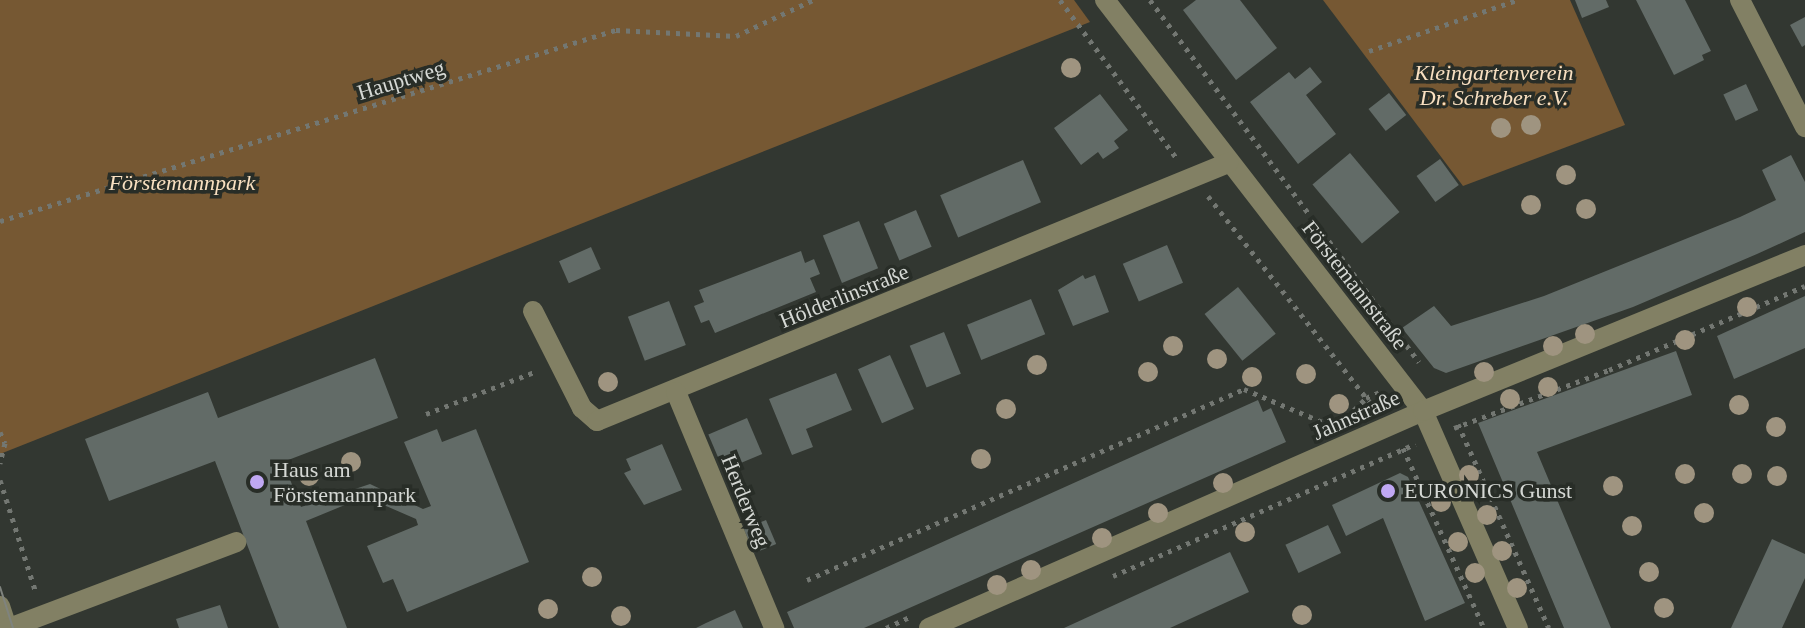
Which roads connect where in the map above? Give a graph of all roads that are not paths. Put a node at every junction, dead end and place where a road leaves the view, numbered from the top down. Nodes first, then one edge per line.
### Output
1 (1105, 0) edge
2 (1740, 0) edge
3 (1805, 127) edge
4 (1228, 163) junction
5 (1805, 255) edge
6 (533, 311) dead end
7 (676, 392) junction
8 (1423, 411) junction
9 (236, 542) dead end
10 (0, 606) edge
11 (961, 622) edge
12 (8, 628) edge
13 (774, 628) edge
14 (929, 628) edge
15 (1518, 628) edge

1 - 4 street, Förstemannstraße
2 - 3 street
4 - 7 street, Hölderlinstraße
4 - 8 street, Förstemannstraße
5 - 8 street, Jahnstraße
6 - 7 street, Hölderlinstraße
7 - 13 street, Herderweg
8 - 11 street, Jahnstraße
8 - 15 street, Förstemannstraße
9 - 12 street
10 - 12 street
11 - 14 street, Jahnstraße

